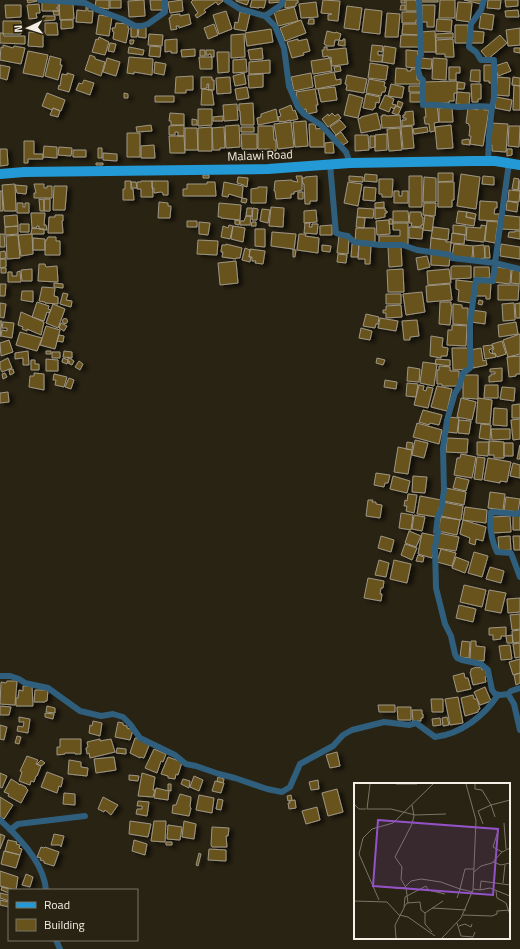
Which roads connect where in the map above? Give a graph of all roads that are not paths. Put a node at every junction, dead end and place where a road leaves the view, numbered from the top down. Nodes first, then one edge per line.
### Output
1 (40, 0) edge
2 (166, 0) edge
3 (226, 0) edge
4 (283, 0) edge
5 (419, 0) edge
6 (484, 0) edge
7 (265, 16) junction
8 (492, 107) junction
9 (488, 161) junction
10 (350, 163) junction
11 (509, 163) junction
12 (330, 164) junction
13 (520, 165) edge
14 (0, 174) edge
15 (495, 263) junction
16 (520, 269) edge
17 (520, 512) edge
18 (520, 577) edge
19 (0, 676) edge
20 (520, 688) edge
21 (508, 694) junction
22 (498, 695) junction
23 (520, 730) edge
24 (85, 816) dead end
25 (0, 820) edge
26 (10, 830) junction
27 (46, 889) edge

1 - 2 street
3 - 7 street
4 - 7 street
5 - 8 street
6 - 8 street
7 - 10 street
8 - 9 street
9 - 10 main road, Malawi Road
9 - 11 main road, Malawi Road
10 - 12 main road, Malawi Road
11 - 13 main road, Malawi Road
11 - 15 street
12 - 14 main road, Malawi Road
12 - 15 street
15 - 16 street
15 - 22 street
17 - 18 street
19 - 22 street
20 - 21 street
21 - 22 street
21 - 23 street
24 - 26 street
25 - 26 street
26 - 27 street

